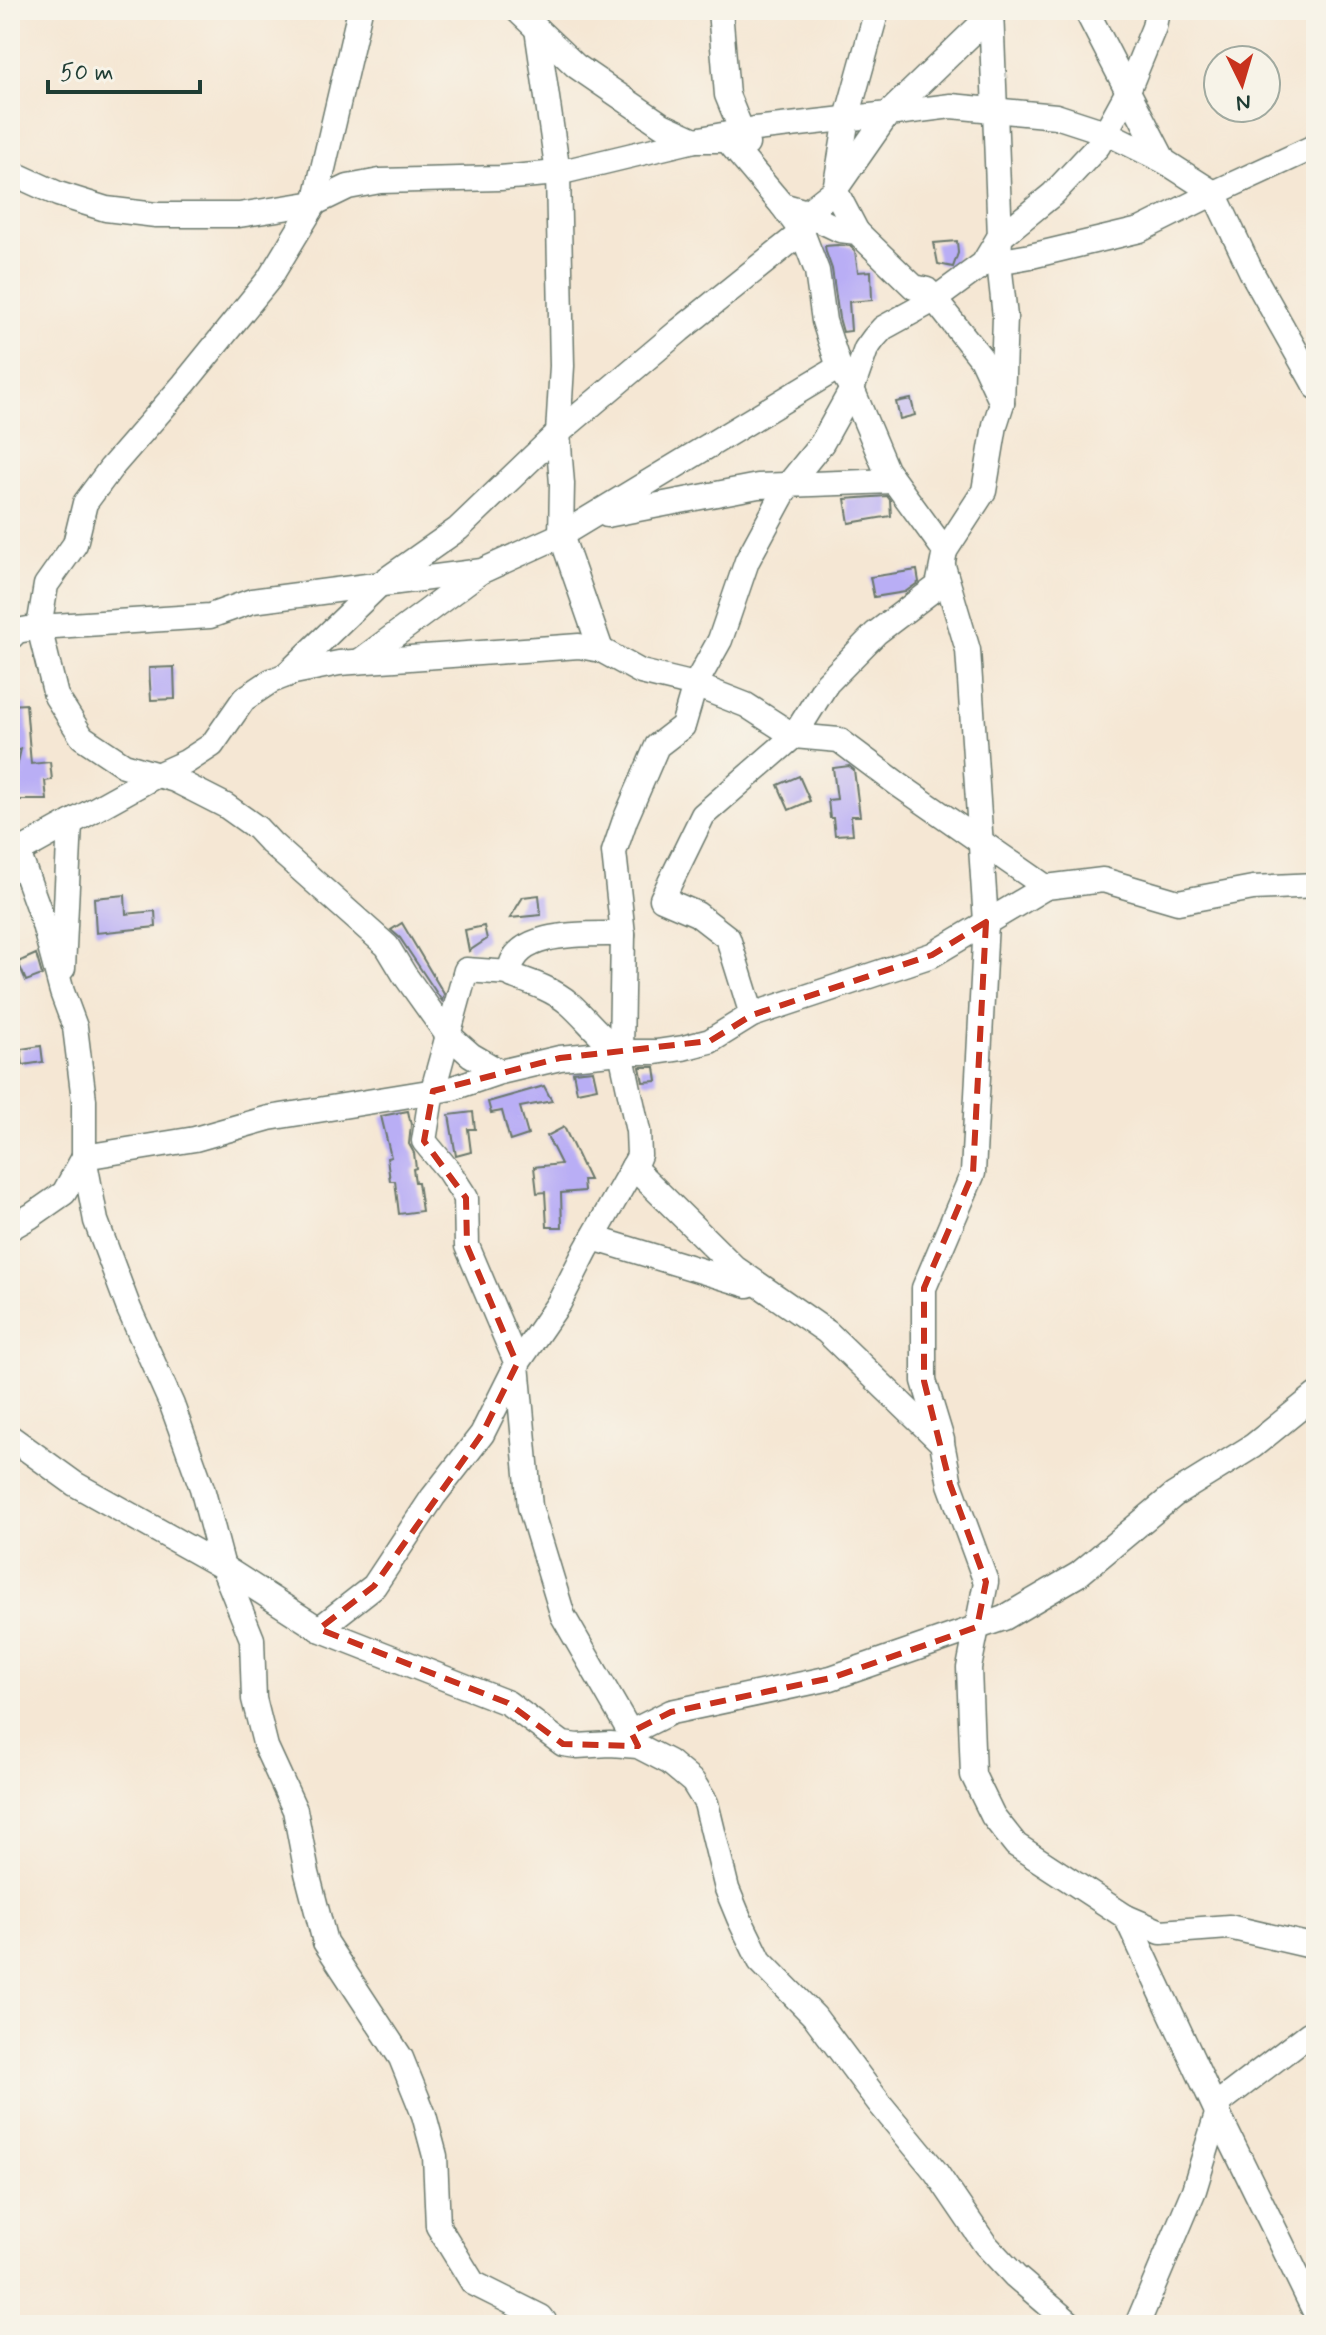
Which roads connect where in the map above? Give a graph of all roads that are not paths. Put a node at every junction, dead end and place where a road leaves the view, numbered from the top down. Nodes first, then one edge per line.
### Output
1 (360, 10) edge
2 (517, 10) edge
3 (720, 10) edge
4 (877, 10) edge
5 (1086, 10) edge
6 (1157, 10) edge
7 (993, 12) edge
8 (537, 29) junction
9 (1127, 93) junction
10 (995, 109) junction
11 (888, 114) junction
12 (847, 118) junction
13 (742, 131) junction
14 (1105, 132) junction
15 (695, 140) junction
16 (1316, 146) edge
17 (1164, 161) junction
18 (10, 172) edge
19 (558, 173) junction
20 (764, 183) junction
21 (835, 190) junction
22 (1214, 193) junction
23 (315, 203) junction
24 (804, 222) junction
25 (857, 232) junction
26 (1000, 237) junction
27 (991, 263) junction
28 (934, 300) junction
29 (839, 367) junction
30 (1316, 387) edge
31 (852, 389) junction
32 (1002, 403) junction
33 (558, 433) junction
34 (893, 481) junction
35 (788, 485) junction
36 (589, 518) junction
37 (561, 535) junction
38 (944, 557) junction
39 (482, 571) junction
40 (380, 584) junction
41 (39, 627) junction
42 (10, 638) edge
43 (601, 650) junction
44 (360, 661) junction
45 (285, 676) junction
46 (695, 685) junction
47 (794, 736) junction
48 (157, 775) junction
49 (70, 823) junction
50 (981, 842) junction
51 (14, 858) edge
52 (1316, 885) edge
53 (1046, 887) junction
54 (986, 922) junction
55 (623, 934) junction
56 (510, 973) junction
57 (62, 992) junction
58 (752, 1015) junction
59 (448, 1035) junction
60 (621, 1052) junction
61 (500, 1072) junction
62 (433, 1091) junction
63 (84, 1157) junction
64 (633, 1167) junction
65 (10, 1228) edge
66 (593, 1238) junction
67 (770, 1292) junction
68 (517, 1364) junction
69 (1316, 1395) edge
70 (10, 1437) edge
71 (942, 1443) junction
72 (223, 1567) junction
73 (977, 1627) junction
74 (319, 1629) junction
75 (634, 1739) junction
76 (1126, 1917) junction
77 (1316, 1947) edge
78 (1316, 2032) edge
79 (1217, 2112) junction
80 (1316, 2314) edge
81 (547, 2325) edge
82 (1072, 2325) edge
83 (1137, 2325) edge

1 - 23 street
2 - 8 street
3 - 13 street
4 - 12 street
5 - 9 street
6 - 9 street
7 - 10 street
7 - 11 street
8 - 15 street
8 - 19 street
9 - 14 street
9 - 17 street
10 - 11 street
10 - 14 street
10 - 26 street
11 - 12 street
11 - 21 street
12 - 13 street
12 - 21 street
13 - 15 street
13 - 20 street
14 - 17 street
14 - 26 street
15 - 19 street
15 - 20 street
16 - 22 street
17 - 22 street
18 - 23 street
19 - 23 street
19 - 33 street
20 - 24 street
21 - 24 street
21 - 25 street
22 - 27 street
22 - 30 street
23 - 41 street
24 - 25 street
24 - 29 street
24 - 33 street
25 - 28 street
26 - 27 street
27 - 28 street
27 - 32 street
28 - 31 street
28 - 32 street
29 - 31 street
29 - 36 street
31 - 34 street
31 - 35 street
32 - 38 street
33 - 37 street
33 - 40 street
34 - 35 street
34 - 38 street
35 - 36 street
35 - 46 street
36 - 37 street
37 - 39 street
37 - 43 street
38 - 47 street
38 - 50 street
39 - 40 street
39 - 44 street
40 - 41 street
40 - 45 street
41 - 42 street
41 - 48 street
43 - 44 street
43 - 46 street
44 - 45 street
45 - 48 street
46 - 47 street
46 - 55 street
47 - 50 street
47 - 58 street
48 - 49 street
48 - 59 street
49 - 51 street
49 - 57 street
50 - 53 street
50 - 54 street
51 - 57 street
52 - 53 street
53 - 54 street
54 - 58 street
54 - 71 street
55 - 56 street
55 - 60 street
56 - 59 street
56 - 60 street
57 - 63 street
58 - 60 street
59 - 61 street
59 - 62 street
60 - 61 street
60 - 64 street
61 - 62 street
62 - 63 street
62 - 68 street
63 - 65 street
63 - 72 street
64 - 66 street
64 - 67 street
66 - 67 street
66 - 68 street
67 - 71 street
68 - 74 street
68 - 75 street
69 - 73 street
70 - 72 street
71 - 73 street
72 - 74 street
72 - 81 street
73 - 75 street
73 - 76 street
74 - 75 street
75 - 82 street
76 - 77 street
76 - 79 street
78 - 79 street
79 - 80 street
79 - 83 street

